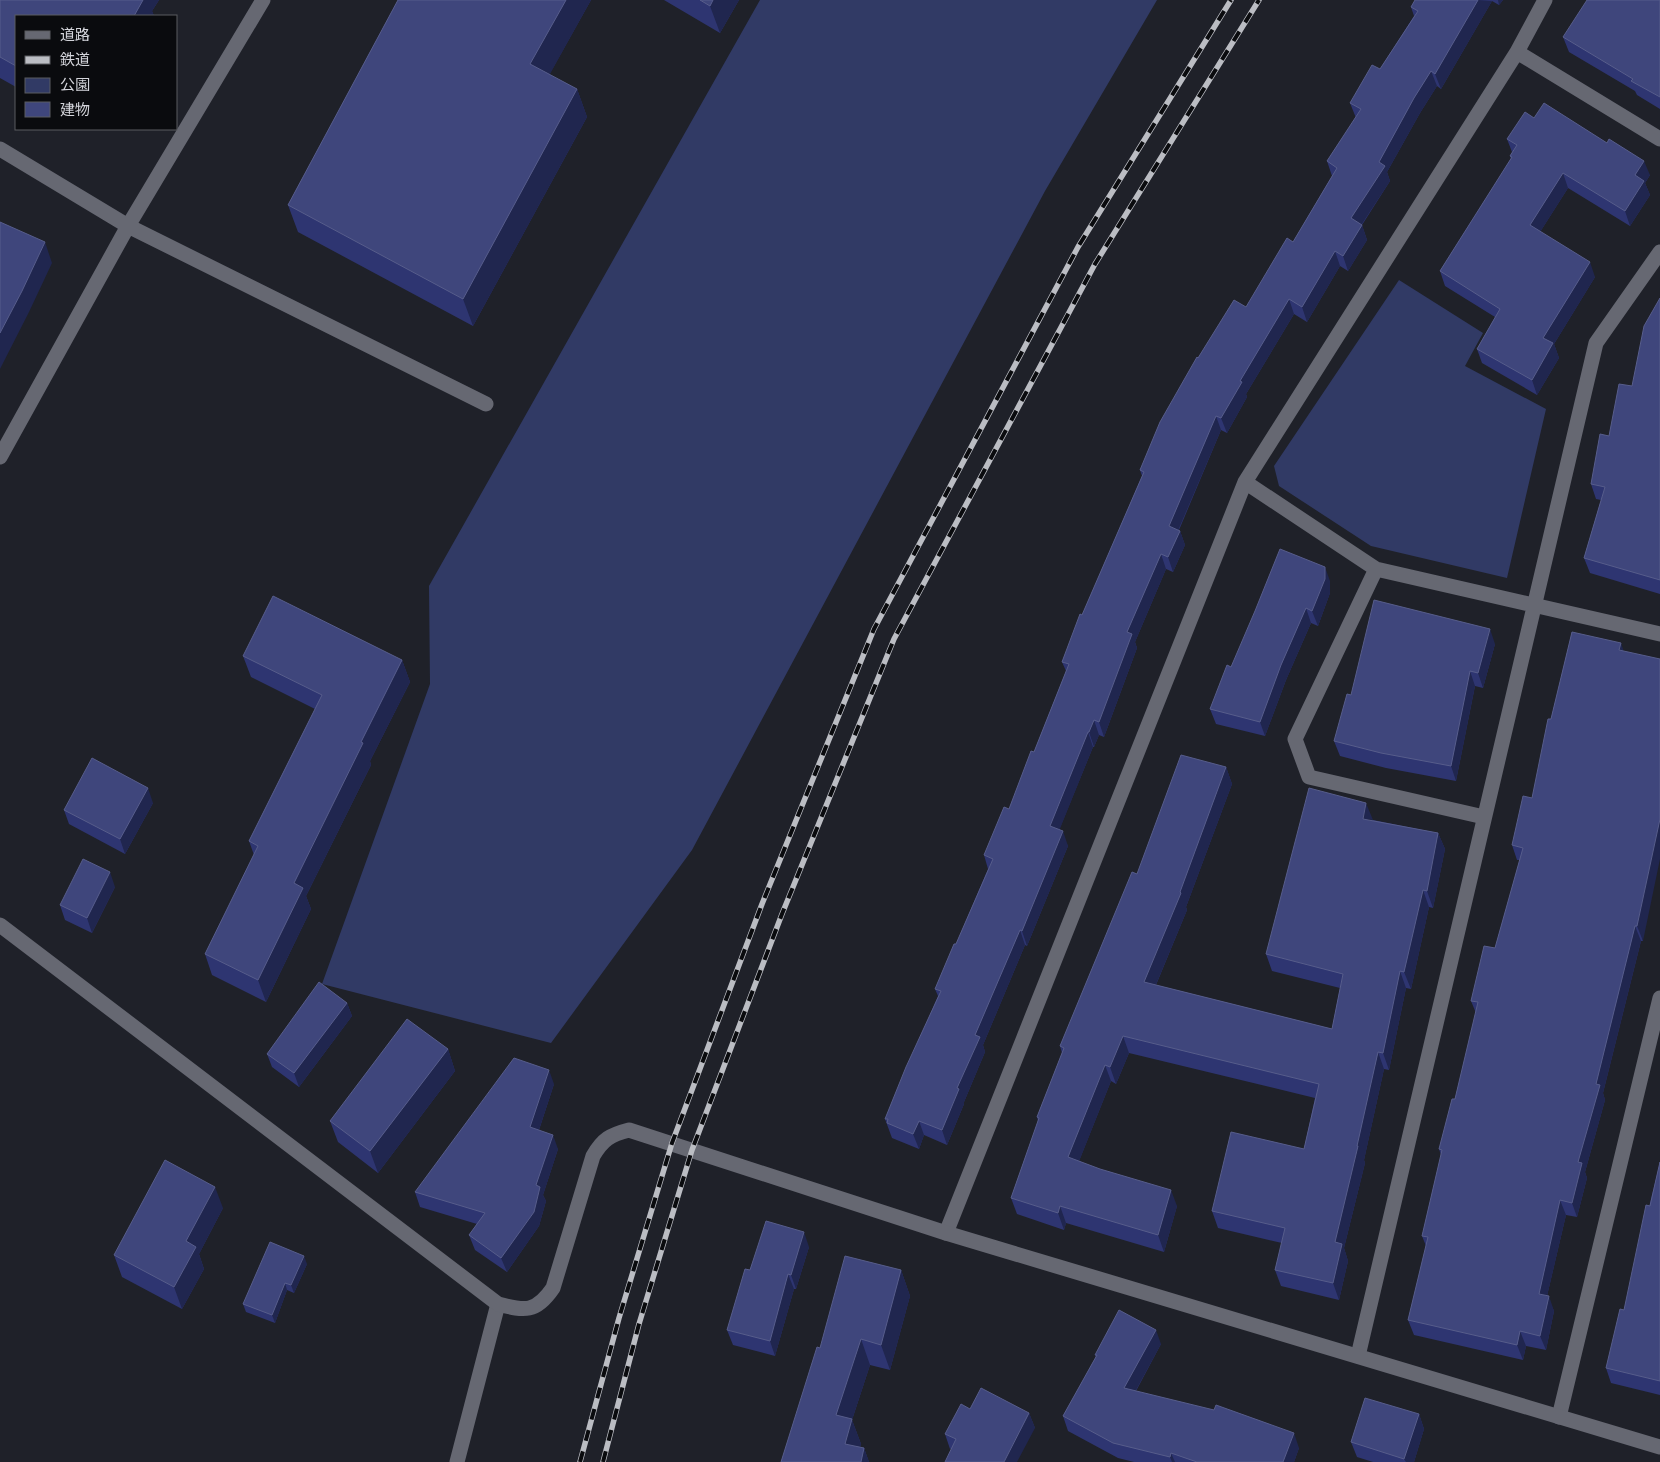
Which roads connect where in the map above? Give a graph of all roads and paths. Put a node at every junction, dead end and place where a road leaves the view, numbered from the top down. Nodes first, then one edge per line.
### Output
1 (263, 0) edge
2 (1545, 0) edge
3 (1517, 52) junction
4 (1660, 139) edge
5 (0, 149) edge
6 (128, 226) junction
7 (1660, 252) edge
8 (486, 404) dead end
9 (0, 457) edge
10 (1245, 482) junction
11 (1376, 569) junction
12 (1534, 605) junction
13 (1660, 634) edge
14 (1484, 817) junction
15 (0, 925) edge
16 (1660, 998) edge
17 (946, 1233) junction
18 (498, 1304) junction
19 (1358, 1356) junction
20 (1559, 1417) junction
21 (1660, 1447) edge
22 (458, 1462) edge

1 - 6 street
2 - 3 street
3 - 4 street
3 - 10 street
5 - 6 street
6 - 8 street
6 - 9 street
7 - 12 street
10 - 11 street
10 - 17 street
11 - 12 street
11 - 14 street
12 - 13 street
12 - 14 street
14 - 19 street
15 - 18 street
16 - 20 street
17 - 18 street
17 - 19 street
18 - 22 street
19 - 20 street
20 - 21 street

